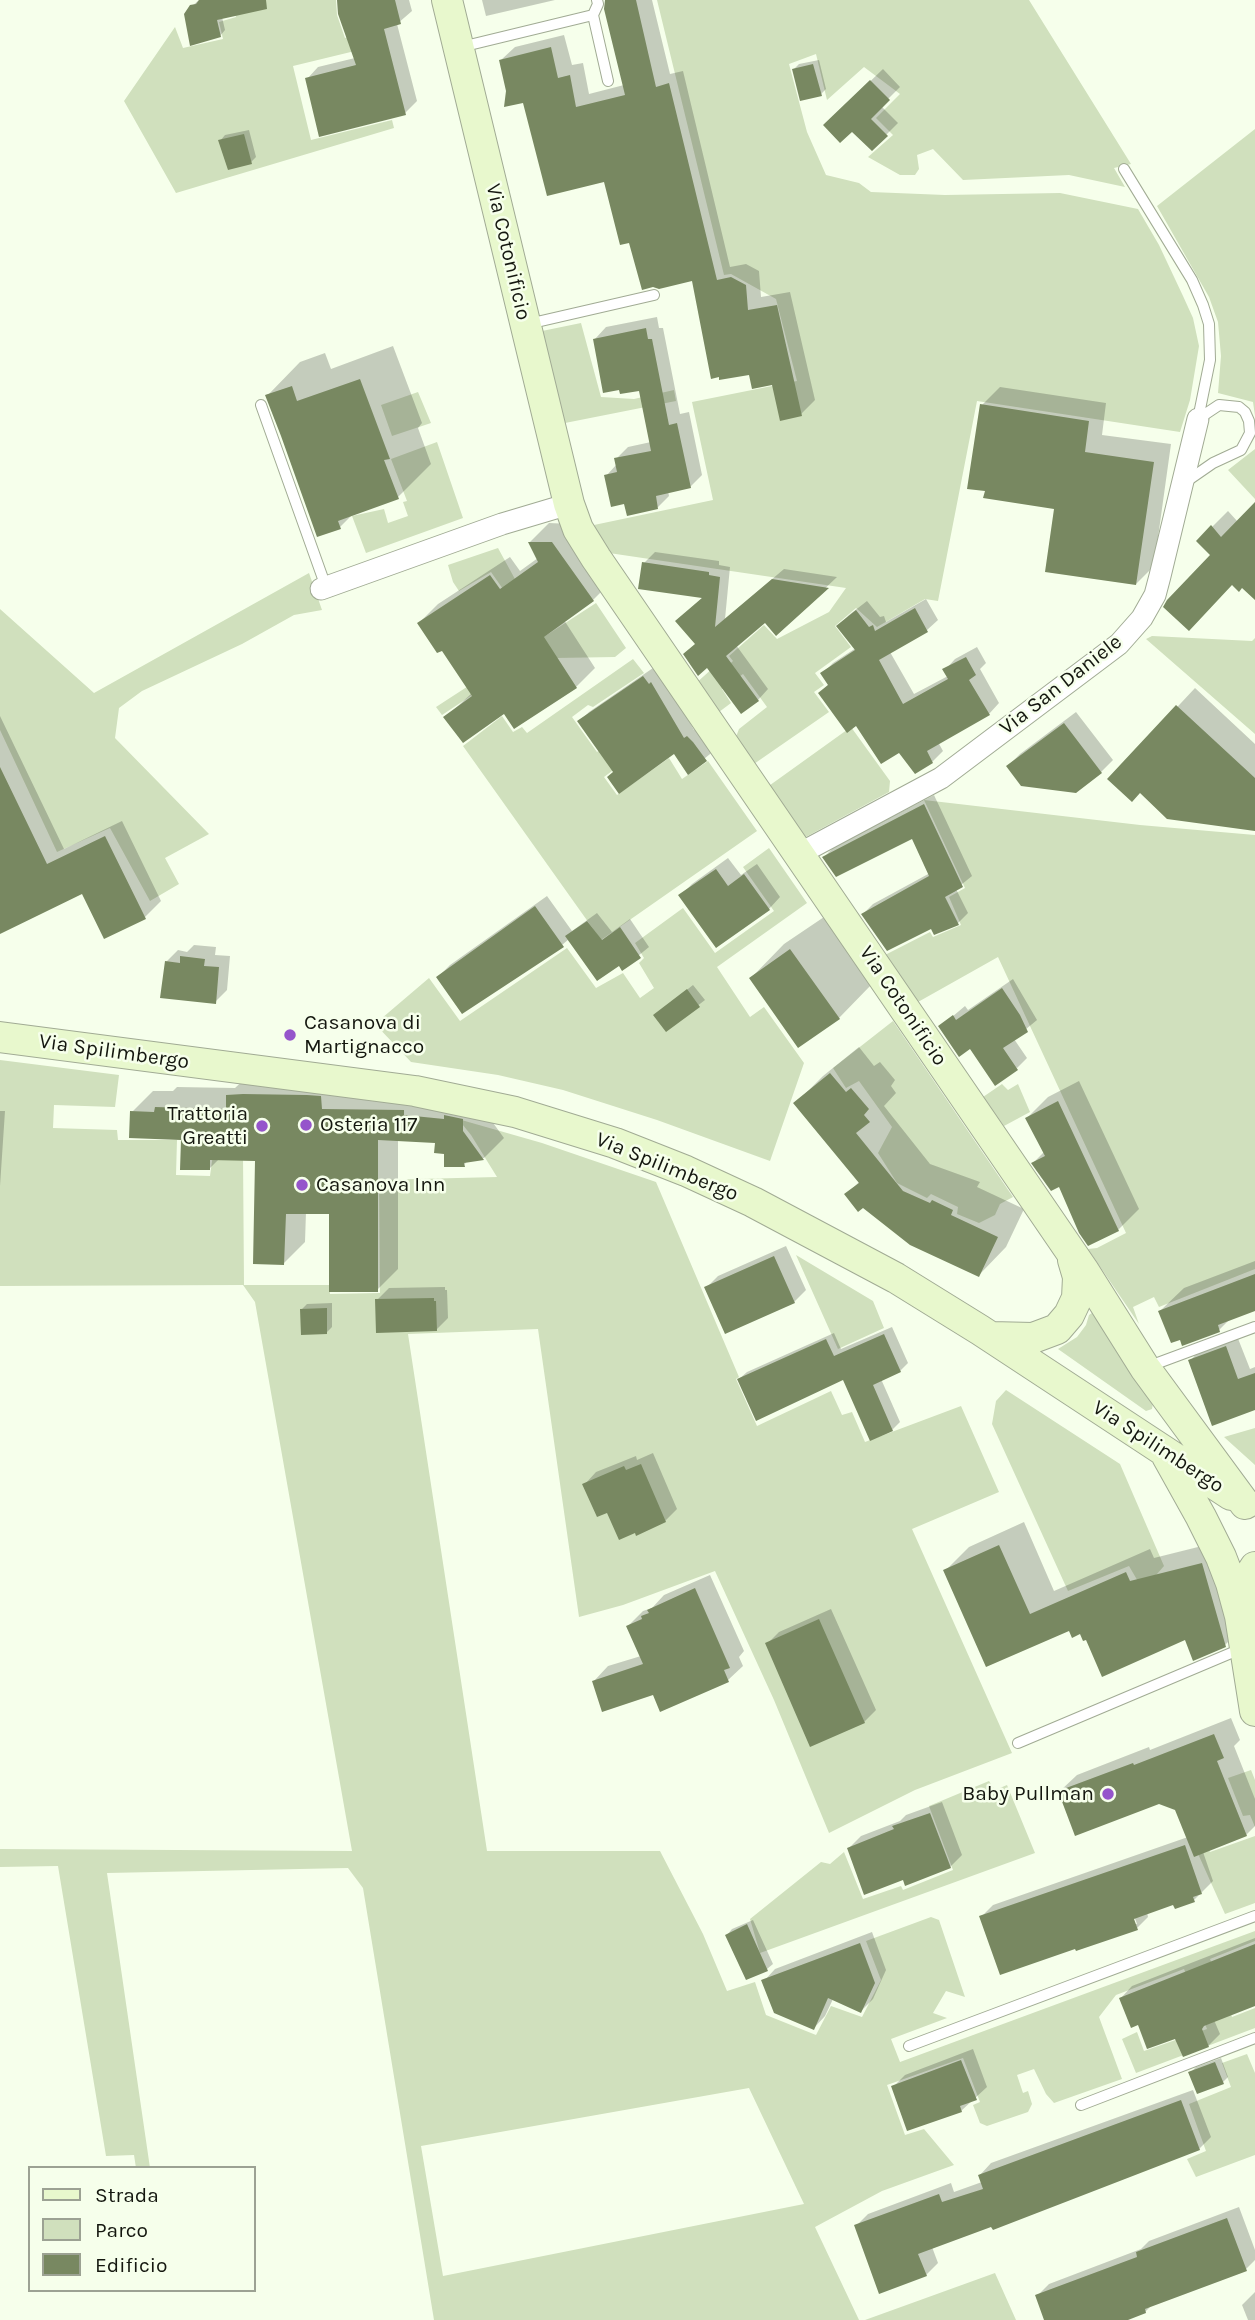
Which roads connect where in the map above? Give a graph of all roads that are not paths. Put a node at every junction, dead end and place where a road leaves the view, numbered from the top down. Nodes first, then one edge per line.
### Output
1 (447, 0) edge
2 (597, 0) edge
3 (593, 15) junction
4 (459, 47) junction
5 (608, 81) dead end
6 (1124, 169) dead end
7 (654, 295) dead end
8 (525, 325) junction
9 (261, 405) dead end
10 (1198, 419) junction
11 (1182, 487) junction
12 (569, 504) junction
13 (323, 588) joint
14 (799, 854) junction
15 (0, 1037) edge
16 (1071, 1252) junction
17 (1255, 1326) edge
18 (990, 1337) junction
19 (1144, 1368) junction
20 (1165, 1453) junction
21 (1250, 1506) edge
22 (1255, 1567) edge
23 (1240, 1616) junction
24 (1245, 1647) junction
25 (1255, 1711) edge
26 (1018, 1743) dead end
27 (1255, 1916) edge
28 (1255, 2038) edge
29 (909, 2046) dead end
30 (1081, 2105) dead end

1 - 4 street, Via Cotonificio
2 - 3 lane
3 - 4 lane
3 - 5 lane
4 - 8 street, Via Cotonificio
6 - 10 lane
7 - 8 lane
8 - 12 street, Via Cotonificio
9 - 13 lane
10 - 11 street, Via San Daniele
10 - 11 lane
11 - 14 street, Via San Daniele
12 - 13 street
12 - 14 street, Via Cotonificio
14 - 16 street, Via Cotonificio
15 - 18 street, Via Spilimbergo
16 - 18 street
16 - 19 street, Via Cotonificio
17 - 19 lane
18 - 20 street, Via Spilimbergo
19 - 21 street, Via Cotonificio
20 - 21 street, Via Spilimbergo
20 - 23 street
22 - 23 street
23 - 24 street
24 - 25 street
24 - 26 lane
27 - 29 lane
28 - 30 lane

